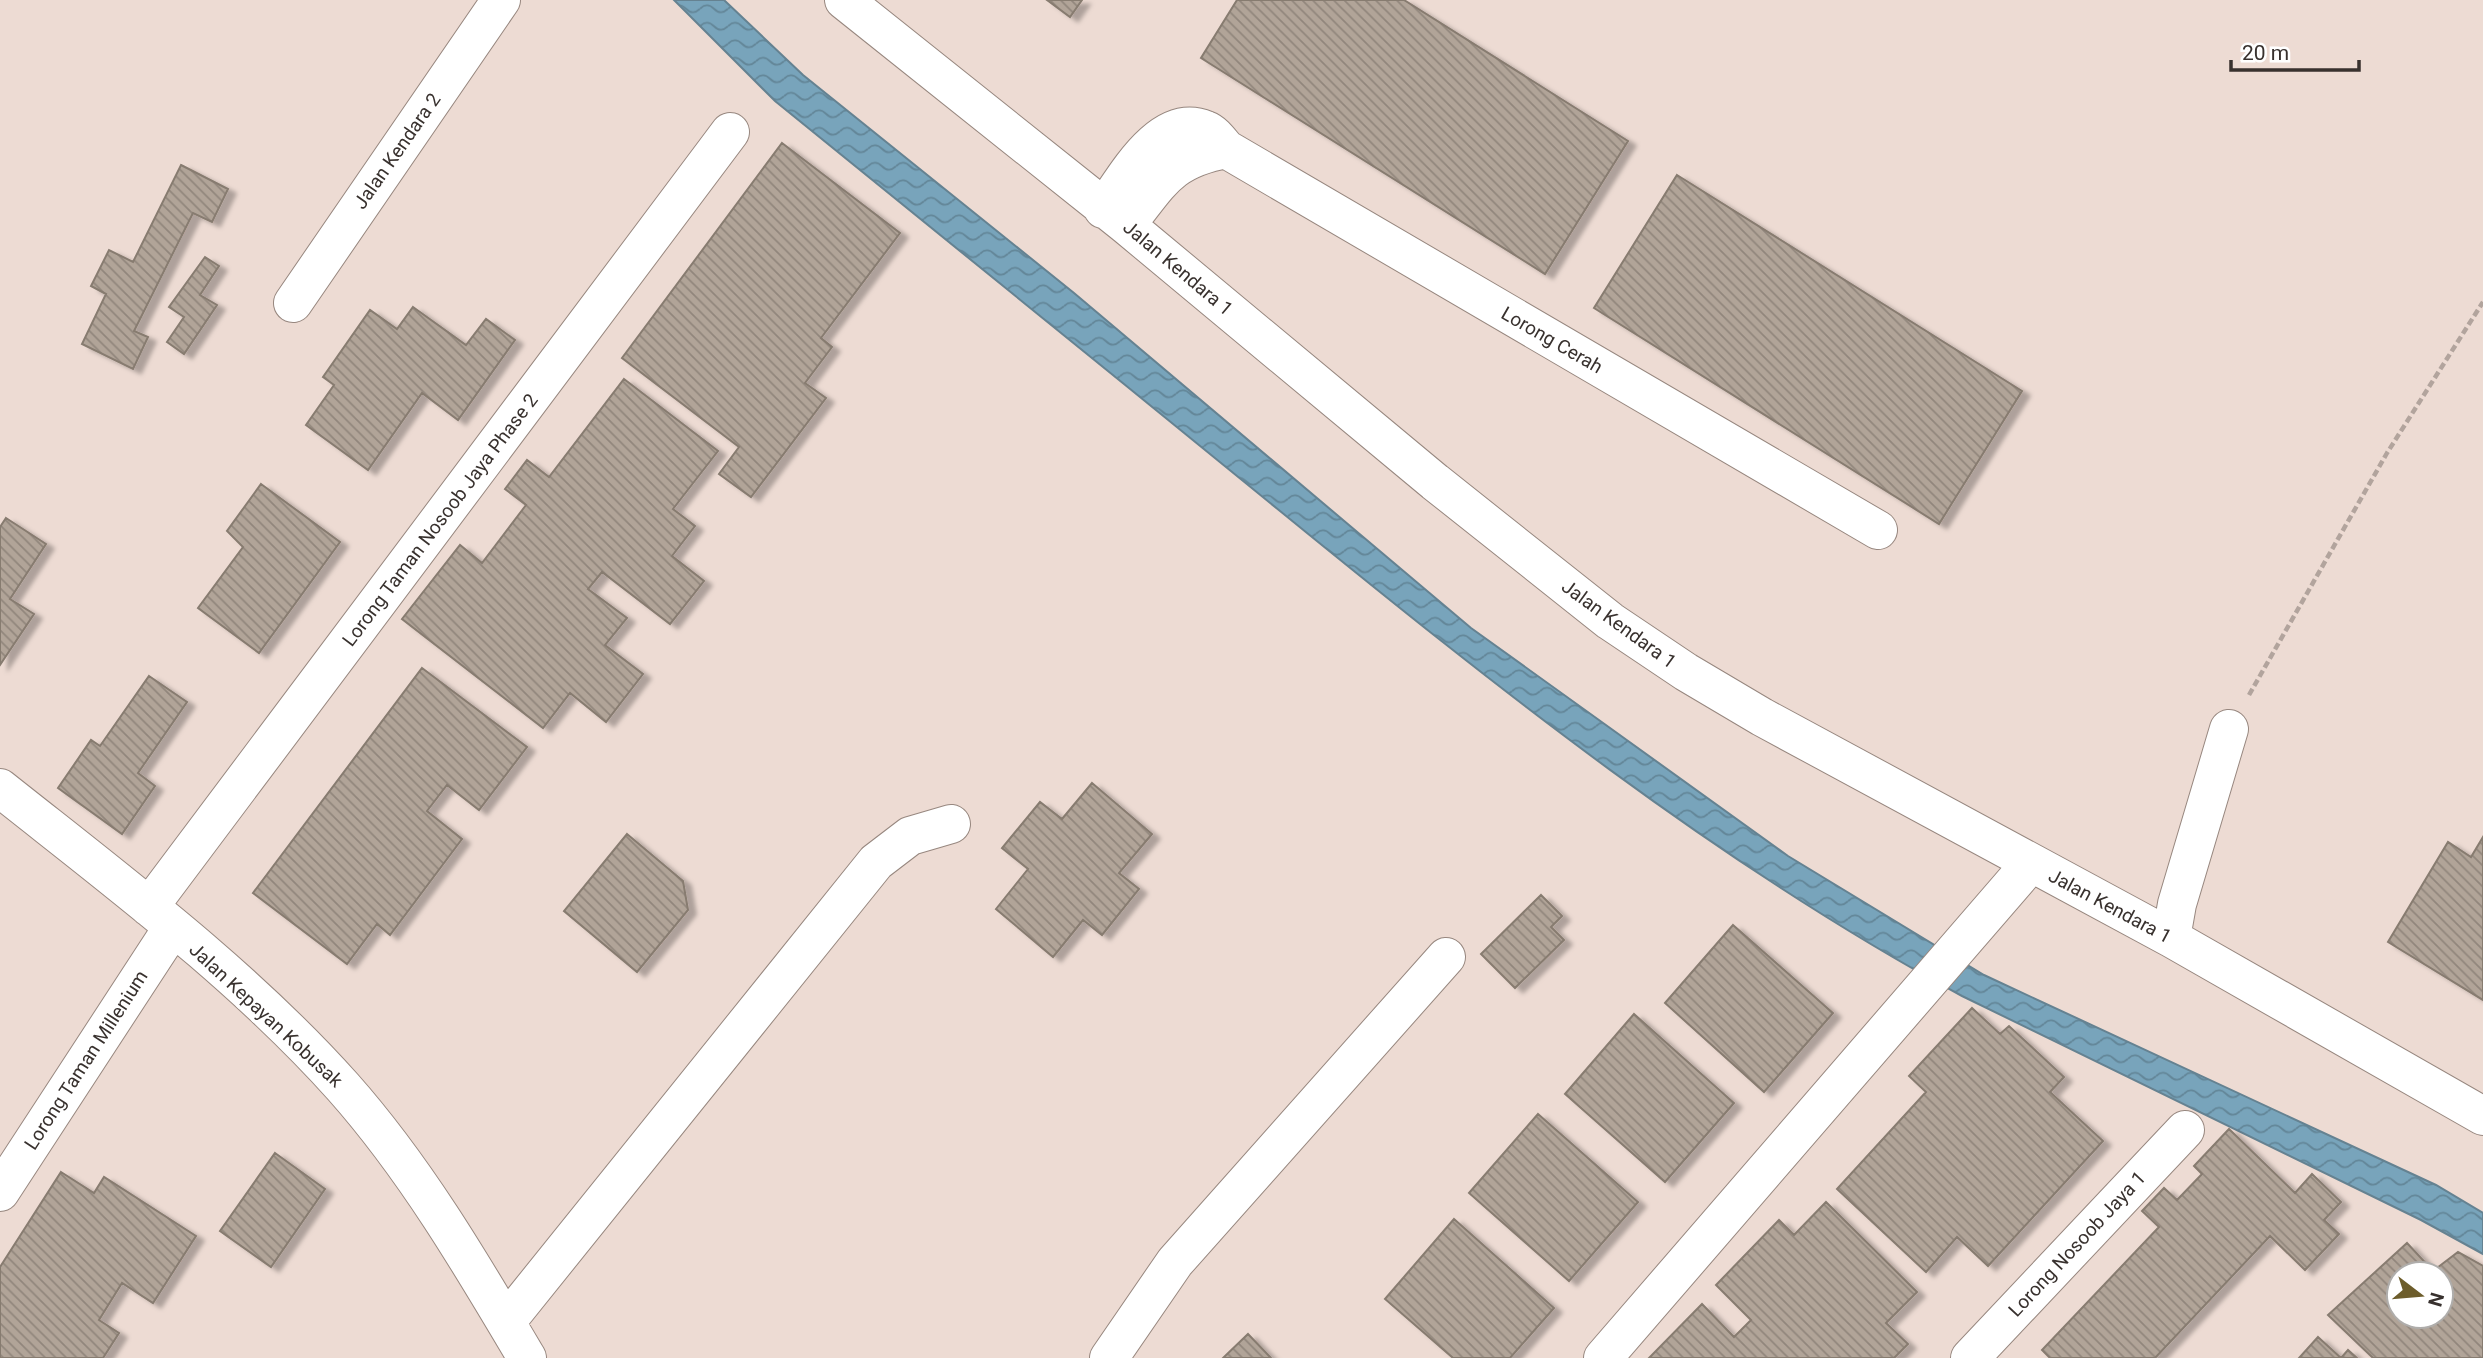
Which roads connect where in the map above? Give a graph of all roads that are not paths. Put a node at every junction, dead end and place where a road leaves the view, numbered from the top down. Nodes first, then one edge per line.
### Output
1 (501, 0) edge
2 (844, 0) edge
3 (730, 132) dead end
4 (1115, 217) junction
5 (293, 303) dead end
6 (1878, 530) dead end
7 (2229, 729) road end
8 (0, 788) edge
9 (951, 824) dead end
10 (2030, 864) junction
11 (161, 917) junction
12 (2171, 937) junction
13 (1446, 957) dead end
14 (2483, 1116) edge
15 (2185, 1130) dead end
16 (0, 1192) edge
17 (506, 1322) junction
18 (527, 1358) edge
19 (1109, 1358) edge
20 (1603, 1358) edge
21 (1970, 1358) edge

1 - 5 street, Jalan Kendara 2
2 - 4 street, Jalan Kendara 1
3 - 11 street, Lorong Taman Nosoob Jaya Phase 2
4 - 6 street, Lorong Cerah
4 - 10 street, Jalan Kendara 1
7 - 12 street
8 - 11 street, Jalan Kepayan Kobusak
9 - 17 street
10 - 12 street, Jalan Kendara 1
10 - 20 street
11 - 16 street, Lorong Taman Millenium
11 - 17 street, Jalan Kepayan Kobusak
12 - 14 street, Jalan Kendara 1
13 - 19 street
15 - 21 street, Lorong Nosoob Jaya 1
17 - 18 street, Jalan Kepayan Kobusak

